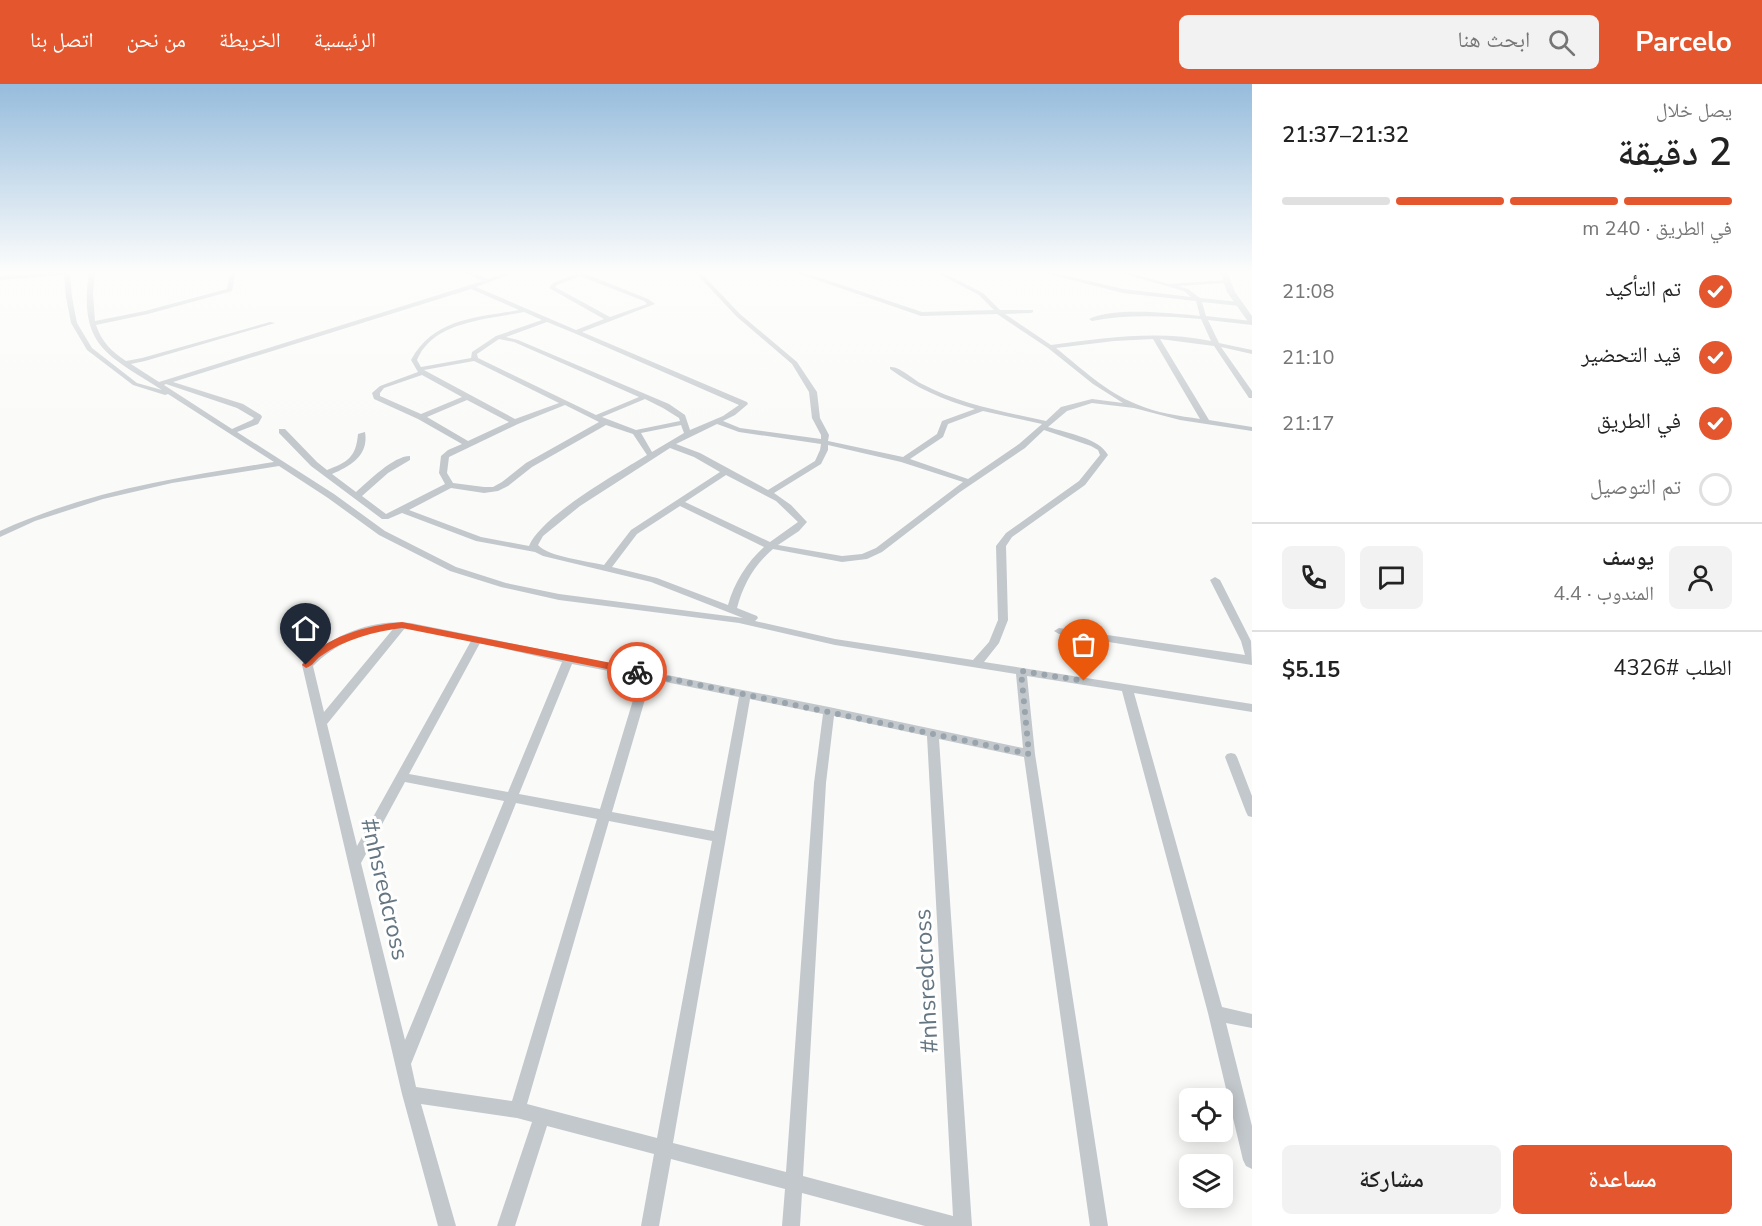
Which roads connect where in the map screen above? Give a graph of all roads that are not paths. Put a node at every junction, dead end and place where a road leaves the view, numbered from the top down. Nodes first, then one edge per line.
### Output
1 (75, 325) edge
2 (92, 325) edge
3 (264, 325) edge
4 (347, 325) edge
5 (456, 325) edge
6 (532, 325) edge
7 (560, 325) edge
8 (595, 325) edge
9 (750, 325) edge
10 (1019, 325) edge
11 (1206, 325) edge
12 (576, 332) junction
13 (498, 337) junction
14 (1155, 337) junction
15 (1215, 344) junction
16 (1050, 346) junction
17 (1252, 352) edge
18 (475, 359) junction
19 (123, 363) junction
20 (891, 369) dead end
21 (420, 371) junction
22 (161, 383) junction
23 (170, 393) junction
24 (1252, 396) edge
25 (468, 397) junction
26 (644, 397) junction
27 (565, 403) junction
28 (1134, 406) junction
29 (982, 409) junction
30 (421, 417) junction
31 (594, 418) junction
32 (714, 421) junction
33 (515, 422) junction
34 (605, 422) junction
35 (684, 422) junction
36 (1206, 422) junction
37 (1044, 425) junction
38 (1252, 429) edge
39 (282, 431) dead end
40 (230, 432) junction
41 (636, 432) junction
42 (362, 434) dead end
43 (688, 435) junction
44 (825, 442) junction
45 (468, 444) junction
46 (670, 445) junction
47 (651, 456) junction
48 (407, 458) dead end
49 (904, 460) junction
50 (279, 464) junction
51 (726, 472) junction
52 (326, 473) junction
53 (970, 482) junction
54 (450, 484) junction
55 (768, 493) junction
56 (356, 496) junction
57 (678, 502) junction
58 (402, 510) junction
59 (385, 517) junction
60 (371, 523) junction
61 (0, 534) edge
62 (770, 546) junction
63 (537, 550) junction
64 (607, 568) junction
65 (1215, 580) dead end
66 (732, 609) junction
67 (402, 625) junction
68 (775, 627) junction
69 (1059, 631) dead end
70 (477, 639) junction
71 (568, 660) junction
72 (1252, 660) edge
73 (977, 663) junction
74 (1021, 671) junction
75 (647, 674) junction
76 (1127, 688) junction
77 (745, 694) junction
78 (1252, 708) edge
79 (829, 711) junction
80 (321, 723) junction
81 (933, 733) junction
82 (1029, 754) junction
83 (1231, 757) dead end
84 (402, 777) junction
85 (511, 797) junction
86 (1252, 812) edge
87 (606, 815) junction
88 (719, 837) junction
89 (356, 862) junction
90 (1215, 1013) junction
91 (1252, 1021) edge
92 (403, 1063) junction
93 (410, 1094) junction
94 (517, 1110) junction
95 (543, 1117) junction
96 (663, 1150) junction
97 (1252, 1160) edge
98 (796, 1183) junction
99 (447, 1226) edge
100 (506, 1226) edge
101 (650, 1226) edge
102 (791, 1226) edge
103 (961, 1226) edge
104 (1099, 1226) edge

1 - 23 street
2 - 19 street
3 - 19 street
4 - 22 street
5 - 21 street
6 - 13 street
7 - 12 street
8 - 12 street
9 - 44 street
10 - 16 street
11 - 15 street
12 - 32 street
13 - 18 street
13 - 26 street
14 - 15 street
14 - 16 street
14 - 36 street
15 - 17 street
15 - 24 street
16 - 28 street
18 - 21 street
18 - 27 street
19 - 22 street
20 - 29 street
21 - 25 street
21 - 30 street
22 - 23 street
22 - 40 street
23 - 40 street
25 - 30 street
25 - 33 street
26 - 31 street
26 - 35 street
27 - 31 street
27 - 33 street
28 - 36 street
28 - 37 street
29 - 37 street
29 - 49 street
30 - 45 street
31 - 34 street
32 - 43 street
32 - 44 street
33 - 45 street
34 - 41 street
34 - 54 street
35 - 41 street
35 - 43 street
36 - 38 street
37 - 53 street
37 - 73 street
39 - 52 street
40 - 50 street
41 - 47 street
42 - 52 street
43 - 46 street
44 - 49 street
44 - 55 street
45 - 54 street
46 - 47 street
46 - 51 street
47 - 63 street
48 - 56 street
49 - 53 street
50 - 60 street
50 - 61 street
51 - 55 street
51 - 57 street
52 - 56 street
53 - 62 street
54 - 58 street
55 - 62 street
56 - 59 street
57 - 62 street
57 - 64 street
58 - 59 street
58 - 63 street
59 - 60 street
60 - 68 street
62 - 66 street
63 - 64 street
64 - 66 street
65 - 72 street
66 - 68 street
67 - 70 street
67 - 80 street
67 - 80 street, #nhsredcross
68 - 73 street
69 - 72 street
70 - 71 street
70 - 84 street
71 - 75 street
71 - 85 street
73 - 74 street
74 - 76 street
74 - 82 street
75 - 77 street
75 - 87 street
76 - 78 street
76 - 90 street
77 - 79 street
77 - 88 street
79 - 81 street
79 - 98 street
80 - 89 street, #nhsredcross
81 - 82 street
81 - 103 street, #nhsredcross
82 - 104 street
83 - 86 street
84 - 85 street
84 - 89 street
85 - 87 street
85 - 92 street
87 - 88 street
87 - 94 street
88 - 96 street
89 - 92 street, #nhsredcross
90 - 91 street
90 - 97 street
92 - 93 street, #nhsredcross
93 - 94 street
93 - 99 street, #nhsredcross
94 - 95 street
95 - 96 street
95 - 100 street
96 - 98 street
96 - 101 street
98 - 102 street
98 - 103 street

